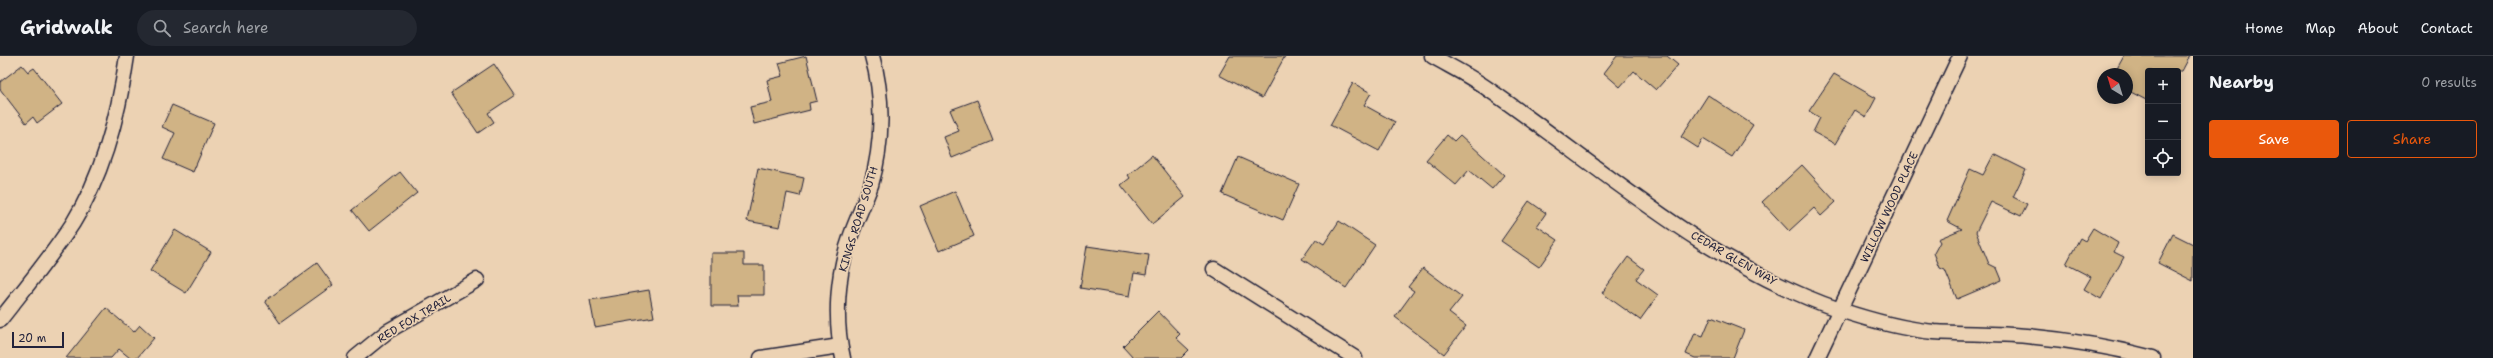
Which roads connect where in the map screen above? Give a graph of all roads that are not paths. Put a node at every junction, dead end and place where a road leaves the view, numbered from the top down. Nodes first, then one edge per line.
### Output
1 (127, 56) edge
2 (872, 56) edge
3 (1432, 56) edge
4 (1960, 56) edge
5 (1214, 269) dead end
6 (477, 280) dead end
7 (1841, 310) junction
8 (0, 320) edge
9 (842, 352) edge
10 (355, 358) edge
11 (761, 358) edge
12 (1354, 358) edge
13 (1817, 358) edge
14 (2153, 358) edge

1 - 8 street
2 - 9 street, KINGS ROAD SOUTH
3 - 7 street, CEDAR GLEN WAY
4 - 7 street, WILLOW WOOD PLACE
5 - 12 street
6 - 10 street, RED FOX TRAIL
7 - 13 street, WILLOW WOOD PLACE
7 - 14 street, CEDAR GLEN WAY
9 - 11 street

